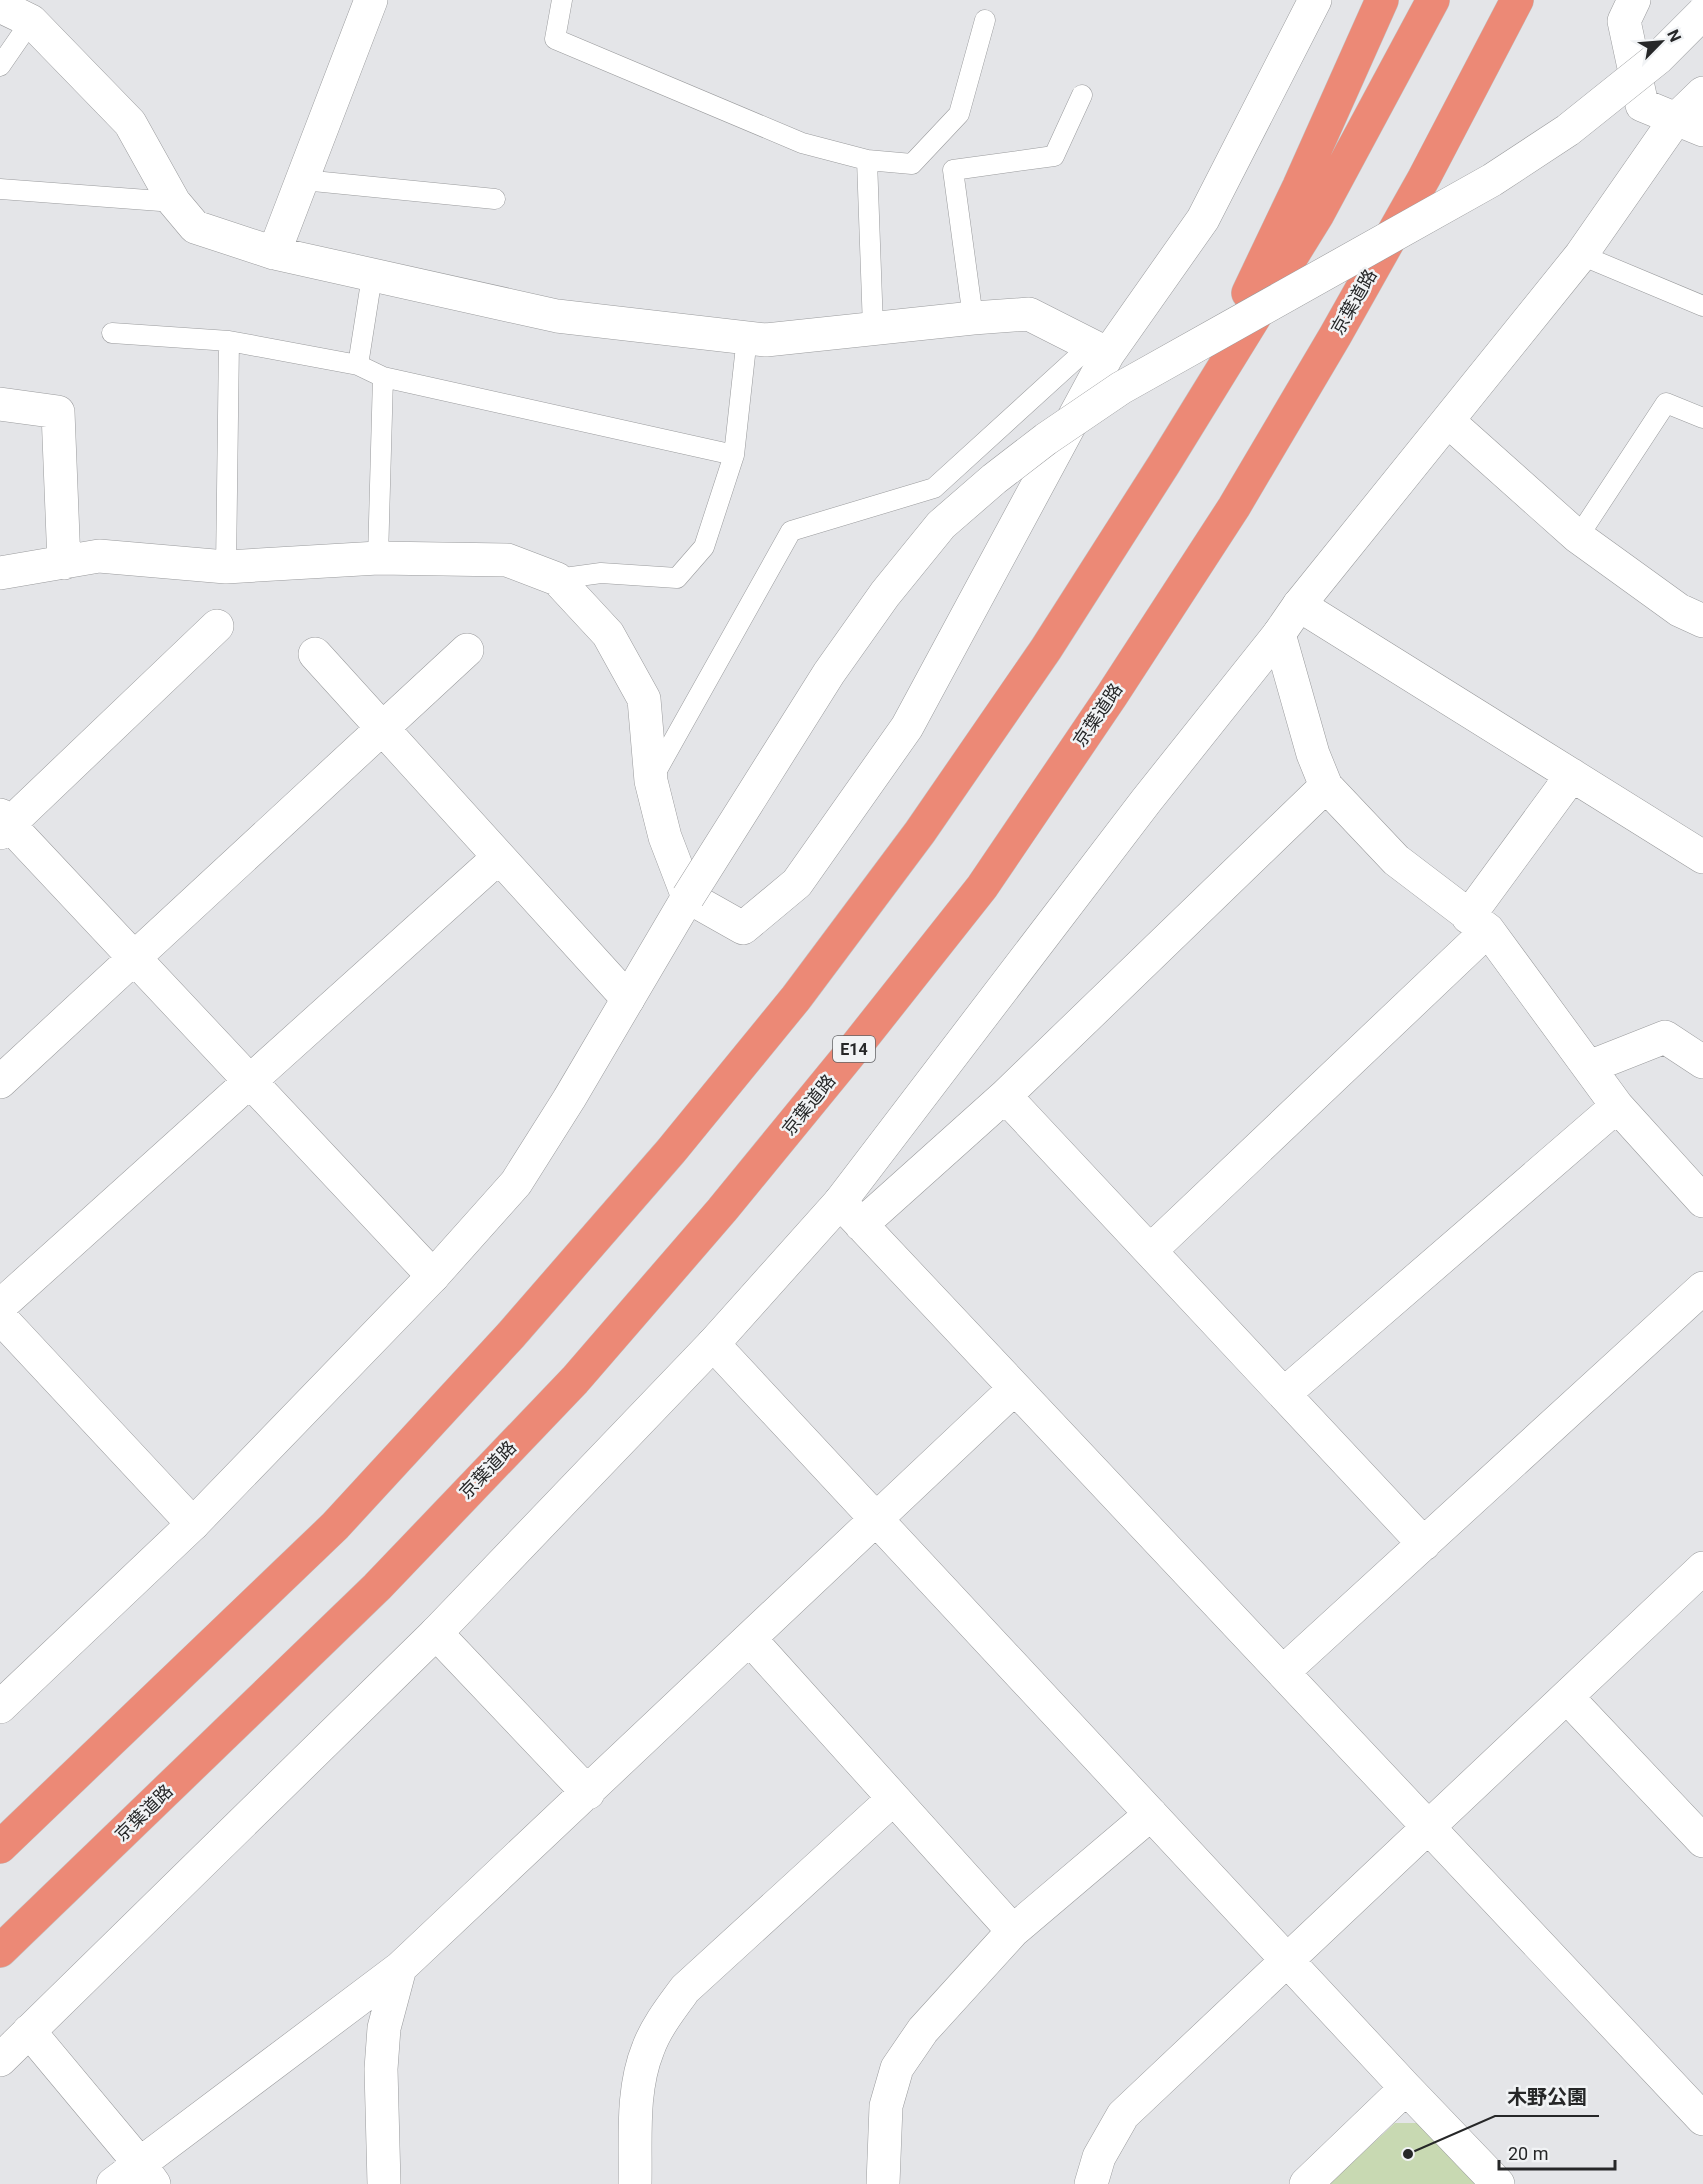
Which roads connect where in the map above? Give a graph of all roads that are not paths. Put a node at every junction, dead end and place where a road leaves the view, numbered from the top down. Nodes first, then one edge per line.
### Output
1 (371, 0) edge
2 (562, 0) edge
3 (1315, 0) edge
4 (1382, 0) edge
5 (1433, 0) edge
6 (1517, 0) edge
7 (1634, 0) edge
8 (0, 6) edge
9 (1703, 13) edge
10 (985, 20) dead end
11 (31, 21) junction
12 (0, 66) edge
13 (1703, 93) edge
14 (1082, 94) dead end
15 (1689, 125) edge
16 (867, 160) junction
17 (303, 180) junction
18 (0, 189) edge
19 (495, 199) dead end
20 (174, 202) junction
21 (274, 253) junction
22 (1581, 255) junction
23 (372, 276) junction
24 (1703, 306) edge
25 (973, 318) junction
26 (873, 328) junction
27 (112, 333) dead end
28 (747, 337) junction
29 (229, 341) junction
30 (1100, 350) junction
31 (358, 365) junction
32 (383, 377) junction
33 (0, 404) edge
34 (1703, 418) edge
35 (1448, 421) junction
36 (734, 455) junction
37 (1164, 464) junction
38 (1578, 537) junction
39 (378, 558) junction
40 (64, 563) junction
41 (226, 567) junction
42 (0, 573) edge
43 (557, 579) junction
44 (1299, 605) junction
45 (1703, 621) edge
46 (217, 626) dead end
47 (1280, 634) junction
48 (467, 650) dead end
49 (315, 654) dead end
50 (382, 728) junction
51 (1572, 776) junction
52 (651, 782) junction
53 (1326, 786) junction
54 (3, 824) edge
55 (1703, 857) edge
56 (499, 858) junction
57 (688, 897) junction
58 (1478, 924) junction
59 (134, 958) junction
60 (627, 999) junction
61 (1703, 1062) edge
62 (1589, 1067) junction
63 (250, 1081) junction
64 (0, 1082) edge
65 (1005, 1096) junction
66 (1617, 1106) junction
67 (1703, 1201) edge
68 (851, 1214) junction
69 (1150, 1251) junction
70 (433, 1276) junction
71 (1703, 1288) edge
72 (0, 1306) edge
73 (0, 1317) edge
74 (712, 1344) junction
75 (1015, 1388) junction
76 (1284, 1394) junction
77 (876, 1520) junction
78 (193, 1524) junction
79 (1424, 1544) junction
80 (1703, 1568) edge
81 (436, 1633) junction
82 (750, 1639) junction
83 (1283, 1672) junction
84 (1567, 1697) junction
85 (0, 1707) edge
86 (588, 1793) junction
87 (894, 1799) junction
88 (1151, 1814) junction
89 (1429, 1827) junction
90 (1700, 1832) edge
91 (0, 1847) edge
92 (1013, 1931) junction
93 (0, 1951) edge
94 (1288, 1961) junction
95 (400, 1968) junction
96 (29, 2031) junction
97 (0, 2060) edge
98 (1406, 2088) junction
99 (1703, 2119) edge
100 (147, 2174) edge
101 (113, 2184) edge
102 (384, 2184) edge
103 (635, 2184) edge
104 (883, 2184) edge
105 (1091, 2184) edge
106 (1306, 2184) edge
107 (1498, 2184) edge

1 - 17 street
2 - 16 lane
3 - 30 street
4 - 37 highway
5 - 37 highway
6 - 93 highway, 京葉道路 / E14
7 - 15 street
8 - 11 street
9 - 57 street, bridge
10 - 16 lane
11 - 12 lane
11 - 20 street
13 - 15 street
14 - 25 lane
15 - 22 street
16 - 26 lane
17 - 19 lane
17 - 21 street
18 - 20 lane
20 - 21 street
21 - 23 street
22 - 24 lane
22 - 35 street
23 - 28 street
23 - 31 lane
25 - 26 street
25 - 30 street
26 - 28 street
27 - 29 lane
28 - 36 lane
29 - 31 lane
29 - 41 lane
30 - 52 lane
30 - 57 street
31 - 32 lane
32 - 36 lane
32 - 39 lane
33 - 40 street
34 - 38 lane
35 - 38 street
35 - 44 street
36 - 43 lane
37 - 91 highway
38 - 45 street
39 - 41 street
39 - 43 street
40 - 41 street
40 - 42 street
43 - 52 street
44 - 47 street
44 - 51 street
46 - 54 street
47 - 53 street
47 - 68 street
48 - 50 street
49 - 50 street
50 - 56 street
50 - 59 street
51 - 55 street
51 - 58 street
52 - 57 street
53 - 58 street
53 - 65 street
54 - 59 street
56 - 60 street
56 - 63 street
57 - 60 street
58 - 62 street
58 - 69 street
59 - 63 street
59 - 64 street
60 - 70 street
61 - 62 street
62 - 66 street
63 - 70 street
63 - 72 street
65 - 68 street
65 - 69 street
66 - 67 street
66 - 76 street
68 - 74 street
68 - 75 street
69 - 76 street
70 - 78 street
71 - 79 street
73 - 78 street
74 - 77 street
74 - 81 street
75 - 77 street
75 - 83 street
76 - 79 street
77 - 82 street
77 - 88 street
78 - 85 street
79 - 83 street
80 - 84 street
81 - 86 street
81 - 96 street
82 - 86 street
82 - 87 street
83 - 89 street
84 - 89 street
84 - 90 street
86 - 95 street
87 - 92 street
87 - 103 street
88 - 92 street
88 - 94 street
89 - 94 street
89 - 99 street
92 - 104 street
94 - 98 street
94 - 105 street
95 - 100 street
95 - 102 street
96 - 97 street
96 - 100 street
98 - 106 street
98 - 107 street
100 - 101 street

